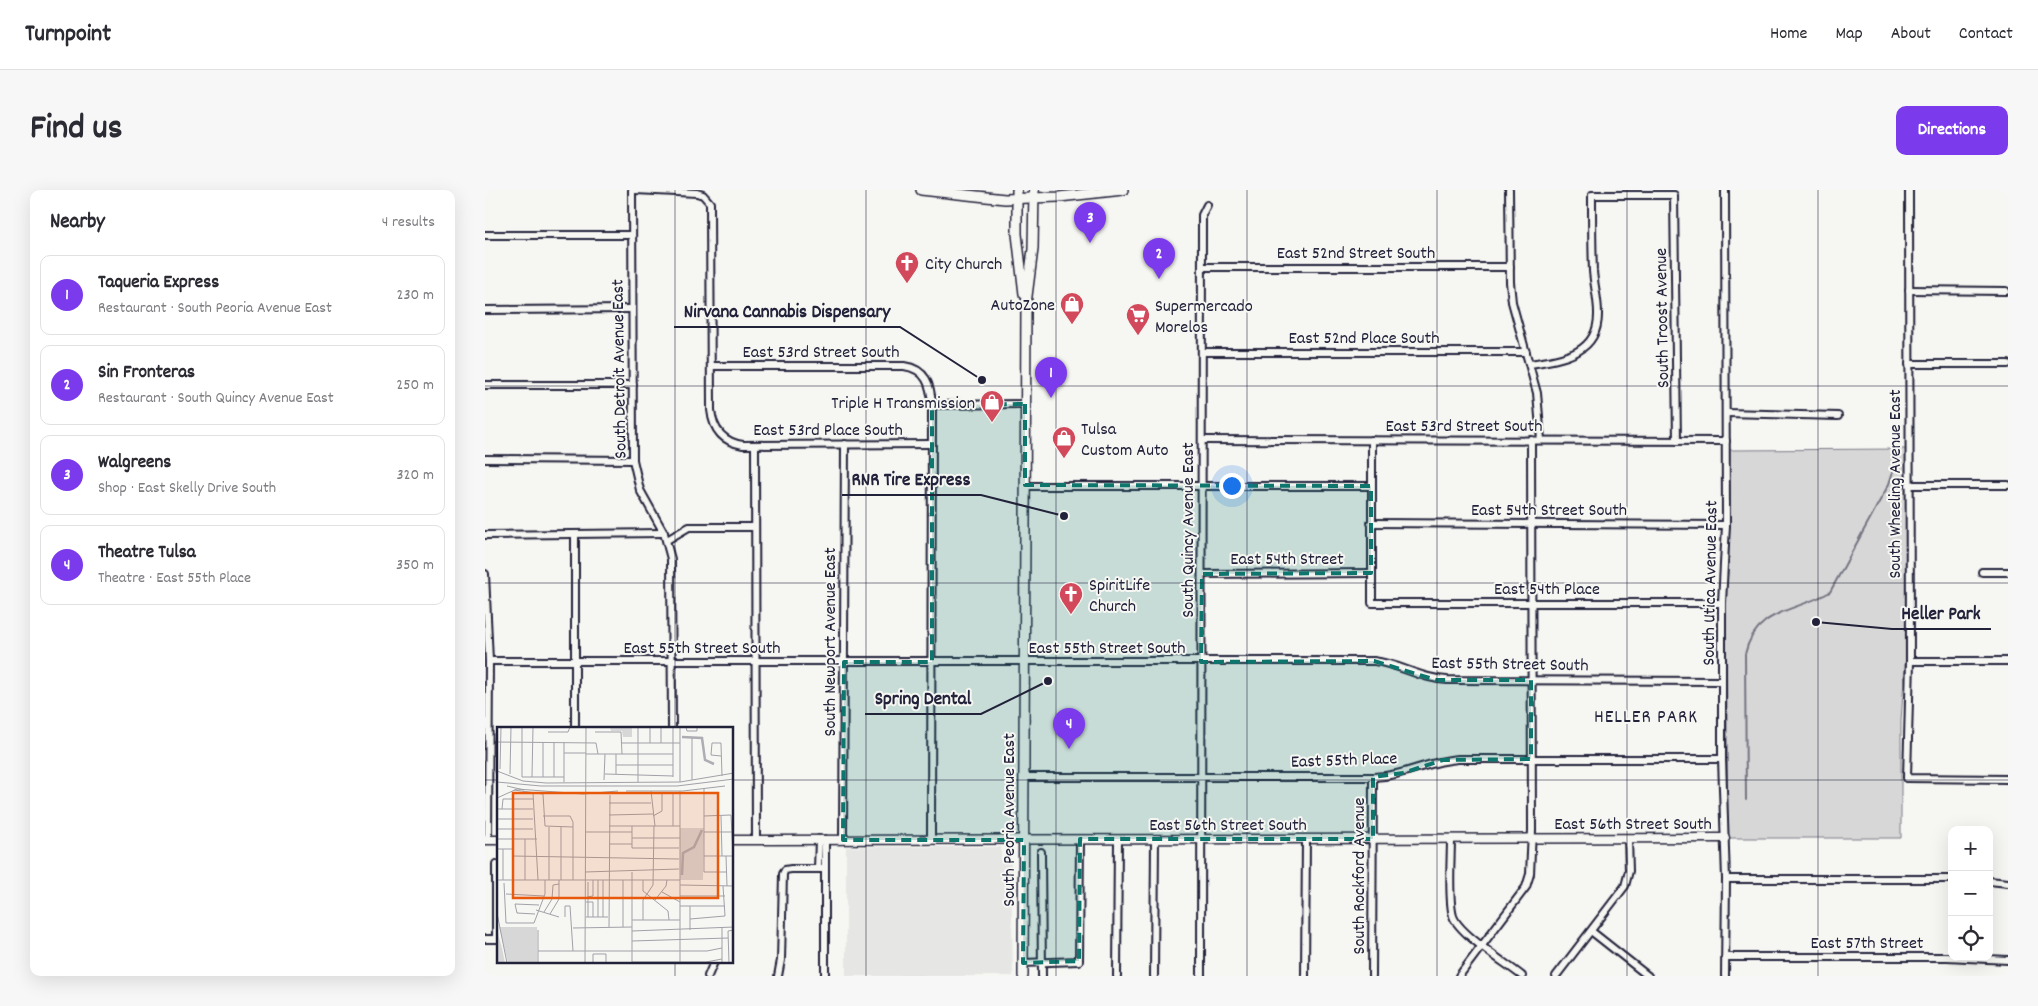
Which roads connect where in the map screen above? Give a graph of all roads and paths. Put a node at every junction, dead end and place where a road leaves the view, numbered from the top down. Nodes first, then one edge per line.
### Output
1 (633, 190) edge
2 (921, 190) edge
3 (993, 190) edge
4 (1065, 190) edge
5 (1123, 190) edge
6 (1509, 190) edge
7 (1725, 190) edge
8 (1909, 190) edge
9 (1017, 194) edge
10 (1034, 194) edge
11 (1091, 194) junction
12 (984, 198) junction
13 (1207, 205) dead end
14 (485, 235) edge
15 (632, 235) junction
16 (1202, 267) junction
17 (1510, 267) junction
18 (1909, 290) junction
19 (2006, 291) dead end
20 (1026, 304) junction
21 (632, 309) junction
22 (485, 310) edge
23 (1202, 352) junction
24 (1526, 352) junction
25 (1530, 364) junction
26 (1909, 364) junction
27 (2008, 364) edge
28 (711, 366) junction
29 (485, 384) edge
30 (633, 384) junction
31 (1025, 404) junction
32 (932, 405) junction
33 (1726, 414) junction
34 (1838, 416) dead end
35 (1202, 440) junction
36 (1372, 440) junction
37 (1531, 440) junction
38 (1541, 440) junction
39 (1677, 441) junction
40 (1726, 441) junction
41 (845, 444) junction
42 (931, 444) junction
43 (755, 445) junction
44 (485, 459) edge
45 (633, 460) junction
46 (1202, 485) junction
47 (1909, 485) junction
48 (2008, 485) edge
49 (1025, 486) junction
50 (1371, 486) junction
51 (1371, 523) junction
52 (1531, 523) junction
53 (1726, 525) junction
54 (755, 526) junction
55 (485, 534) edge
56 (575, 534) junction
57 (666, 537) junction
58 (1982, 572) dead end
59 (2008, 572) edge
60 (1371, 573) junction
61 (485, 574) edge
62 (1202, 574) junction
63 (1532, 603) junction
64 (1722, 603) junction
65 (486, 609) edge
66 (489, 661) junction
67 (1910, 661) junction
68 (2008, 661) edge
69 (575, 662) junction
70 (672, 662) junction
71 (755, 662) junction
72 (844, 662) junction
73 (931, 662) junction
74 (1025, 662) junction
75 (1201, 662) junction
76 (1531, 680) junction
77 (1723, 681) junction
78 (575, 727) edge
79 (672, 727) edge
80 (1531, 759) junction
81 (1722, 759) junction
82 (1025, 777) junction
83 (1200, 777) junction
84 (1373, 777) junction
85 (2008, 779) edge
86 (1305, 838) junction
87 (1531, 838) junction
88 (1628, 838) junction
89 (1725, 838) junction
90 (822, 839) junction
91 (1118, 839) junction
92 (1155, 839) junction
93 (1201, 839) junction
94 (1373, 839) junction
95 (1451, 839) junction
96 (487, 840) edge
97 (734, 840) edge
98 (756, 840) junction
99 (843, 840) junction
100 (931, 840) junction
101 (1024, 840) junction
102 (1080, 840) junction
103 (1041, 852) dead end
104 (496, 864) dead end
105 (822, 869) junction
106 (1726, 879) junction
107 (1948, 879) edge
108 (1993, 881) edge
109 (2008, 883) edge
110 (1591, 931) junction
111 (485, 939) edge
112 (497, 939) edge
113 (1482, 945) junction
114 (1726, 956) junction
115 (2008, 960) edge
116 (1042, 962) junction
117 (1023, 963) junction
118 (713, 964) edge
119 (708, 976) edge
120 (778, 976) edge
121 (825, 976) edge
122 (1023, 976) edge
123 (1042, 976) edge
124 (1117, 976) edge
125 (1154, 976) edge
126 (1201, 976) edge
127 (1305, 976) edge
128 (1372, 976) edge
129 (1459, 976) edge
130 (1522, 976) edge
131 (1556, 976) edge
132 (1648, 976) edge
133 (1725, 976) edge

1 - 15 street, South Detroit Avenue East
1 - 28 street
2 - 12 main road
3 - 12 main road
4 - 11 main road
5 - 11 main road
6 - 17 street
7 - 33 street, South Utica Avenue East
8 - 18 street, South Wheeling Avenue East
9 - 10 main road
9 - 12 main road
9 - 20 main road, South Peoria Avenue East
10 - 11 main road
10 - 20 main road, South Peoria Avenue East
13 - 16 street, South Quincy Avenue East
14 - 15 street
15 - 21 street, South Detroit Avenue East
16 - 17 street, East 52nd Street South
16 - 23 street, South Quincy Avenue East
17 - 24 street
18 - 19 street
18 - 26 street, South Wheeling Avenue East
20 - 31 main road, South Peoria Avenue East
21 - 22 street
21 - 30 street, South Detroit Avenue East
23 - 24 street, East 52nd Place South
23 - 35 street, South Quincy Avenue East
24 - 25 street
25 - 38 street
25 - 39 street, South Troost Avenue
26 - 27 street
26 - 47 street, South Wheeling Avenue East
28 - 32 street, East 53rd Street South
28 - 43 street, East 53rd Place South
29 - 30 street
30 - 45 street, South Detroit Avenue East
31 - 32 street
31 - 49 main road, South Peoria Avenue East
32 - 42 street, East 53rd Street South
33 - 34 street
33 - 40 street, South Utica Avenue East
35 - 36 street, East 53rd Street South
35 - 46 street, South Quincy Avenue East
36 - 37 street, East 53rd Street South
36 - 50 street
37 - 38 street, East 53rd Street South
37 - 52 street
38 - 39 street, East 53rd Street South
39 - 40 street, East 53rd Street South
40 - 53 street, South Utica Avenue East
41 - 42 street, East 53rd Place South
41 - 43 street, East 53rd Place South
41 - 72 street, South Newport Avenue East
42 - 73 street, East 53rd Street South
43 - 54 street
44 - 45 street
45 - 57 street, South Detroit Avenue East
46 - 49 street
46 - 50 street
46 - 62 street, South Quincy Avenue East
47 - 48 street
47 - 67 street, South Wheeling Avenue East
49 - 74 main road, South Peoria Avenue East
50 - 51 street
51 - 52 street, East 54th Street South
51 - 60 street
52 - 53 street, East 54th Street South
52 - 63 street
53 - 64 street, South Utica Avenue East
54 - 57 street
54 - 71 street
55 - 56 street
56 - 57 street
56 - 69 street
57 - 70 street, South Detroit Avenue East
58 - 59 street
60 - 62 street, East 54th Street
60 - 63 street, East 54th Place
61 - 65 street
62 - 75 street, South Quincy Avenue East
63 - 64 street, East 54th Place
63 - 76 street
64 - 77 street, South Utica Avenue East
65 - 66 street
66 - 69 street, East 55th Street South
66 - 96 street
67 - 68 street
67 - 85 street, South Wheeling Avenue East
69 - 70 street, East 55th Street South
69 - 78 street
70 - 71 street, East 55th Street South
70 - 79 street, South Detroit Avenue East
71 - 72 street, East 55th Street South
71 - 98 street
72 - 73 street, East 55th Street South
72 - 99 street, South Newport Avenue East
73 - 74 street, East 55th Street South
73 - 100 street, East 53rd Street South
74 - 75 street, East 55th Street South
74 - 82 main road, South Peoria Avenue East
75 - 76 street, East 55th Street South
75 - 83 street, South Quincy Avenue East
76 - 77 street, East 55th Street South
76 - 80 street
77 - 81 street, South Utica Avenue East
80 - 81 street, East 55th Place
80 - 84 street, East 55th Place
80 - 87 street
81 - 89 street, South Utica Avenue East
82 - 83 street, East 55th Place
82 - 101 main road, South Peoria Avenue East
83 - 84 street, East 55th Place
83 - 93 street, South Quincy Avenue East
84 - 94 street, South Rockford Avenue
86 - 93 street, East 56th Street South
86 - 94 street, East 56th Street South
86 - 127 street
87 - 88 street, East 56th Street South
87 - 95 street, East 56th Street South
87 - 113 street
88 - 89 street, East 56th Street South
88 - 110 street
89 - 106 street, South Utica Avenue East
90 - 98 street, East 56th Street South
90 - 99 street, East 56th Street South
90 - 105 street
91 - 92 street, East 56th Street South
91 - 102 street, East 56th Street South
91 - 124 street
92 - 93 street, East 56th Street South
92 - 125 street
93 - 126 street, South Quincy Avenue East
94 - 95 street, East 56th Street South
94 - 128 street, South Rockford Avenue
95 - 113 street
97 - 98 street, East 56th Street South
99 - 100 street, East 56th Street South
100 - 101 street, East 56th Street South
101 - 102 street, East 56th Street South
101 - 117 main road, South Peoria Avenue East
102 - 116 street
103 - 116 street, South Peoria Avenue East
104 - 112 street
105 - 120 street
105 - 121 street
106 - 107 street
106 - 114 street, South Utica Avenue East
108 - 109 street
110 - 131 street
110 - 132 street
111 - 112 street
113 - 129 street
113 - 130 street
114 - 115 street, East 57th Street
114 - 133 street, South Utica Avenue East
116 - 117 street
116 - 123 street, South Peoria Avenue East
117 - 122 main road, South Peoria Avenue East
118 - 119 street

